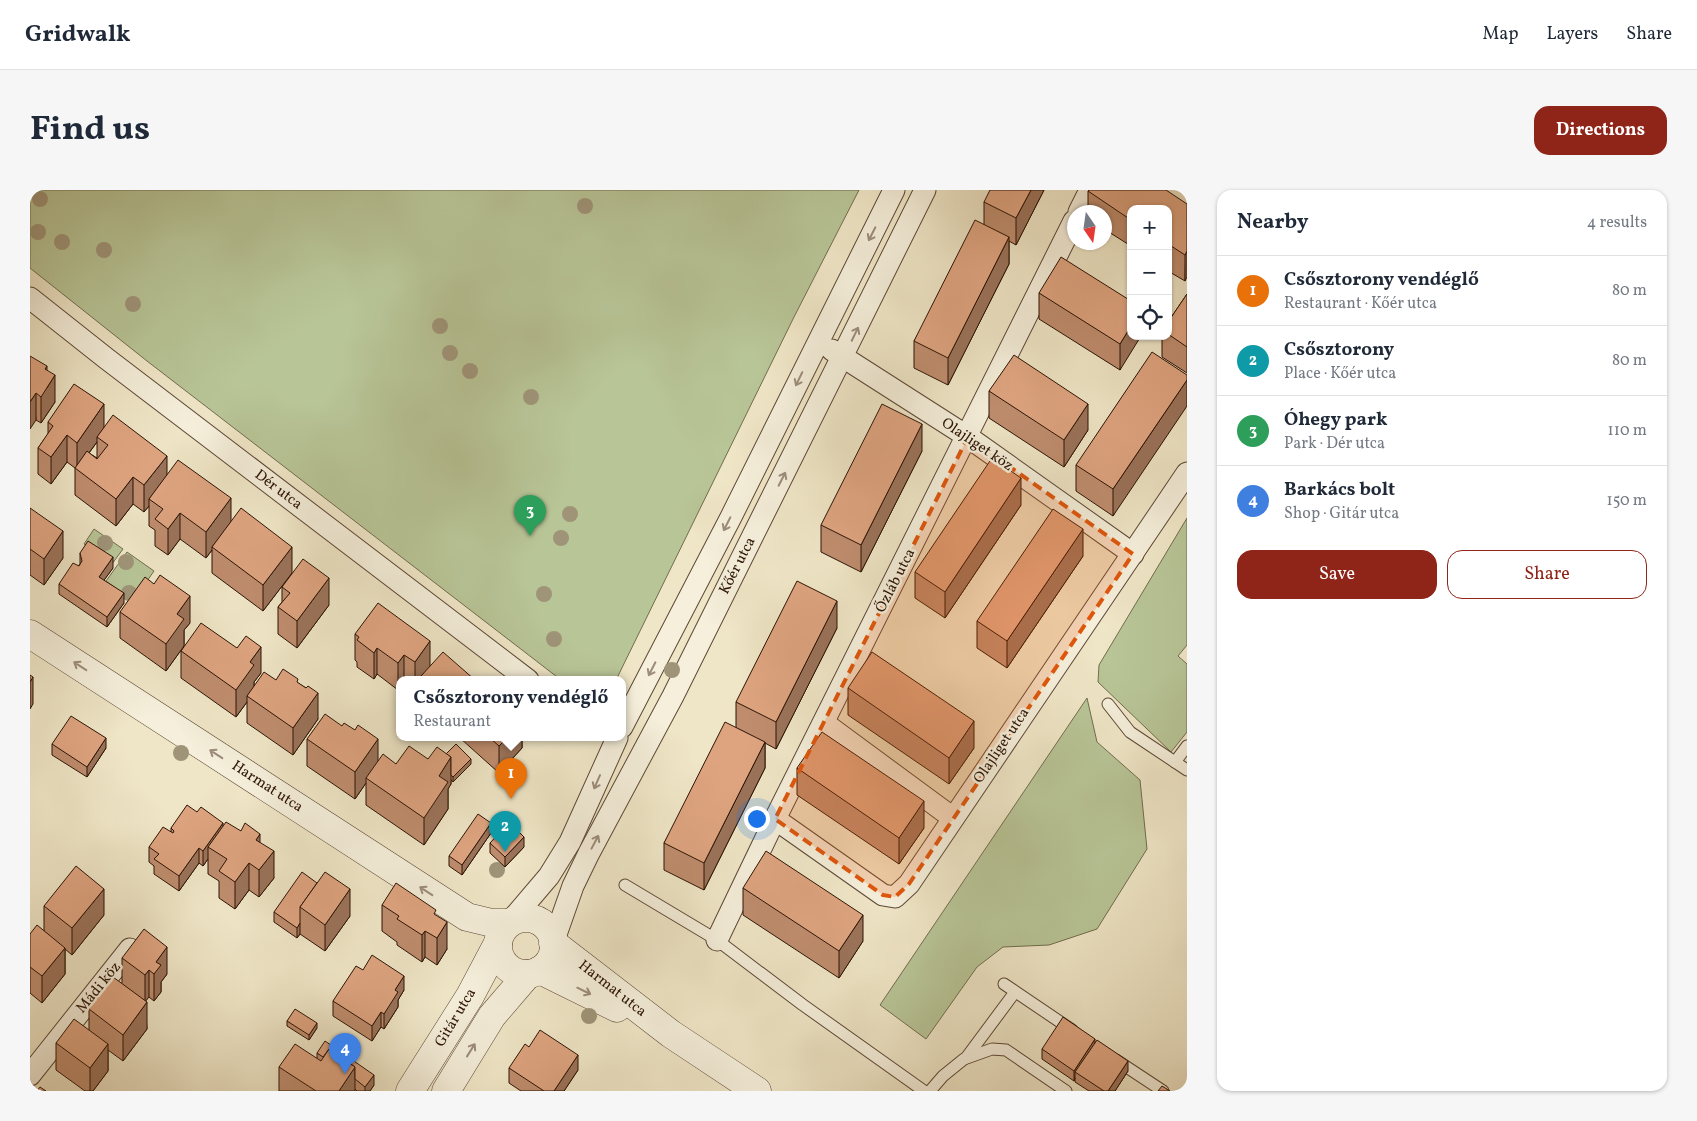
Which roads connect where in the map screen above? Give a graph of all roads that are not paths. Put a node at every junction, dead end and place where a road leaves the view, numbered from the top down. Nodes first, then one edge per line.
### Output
1 (894, 190) edge
2 (925, 190) edge
3 (1090, 190) edge
4 (1082, 205) edge
5 (1067, 235) edge
6 (30, 298) edge
7 (817, 342) junction
8 (844, 356) junction
9 (968, 437) junction
10 (1187, 473) edge
11 (1134, 554) junction
12 (30, 634) edge
13 (523, 676) edge
14 (1108, 704) dead end
15 (626, 715) edge
16 (824, 723) junction
17 (613, 741) edge
18 (621, 741) edge
19 (1187, 746) edge
20 (640, 756) junction
21 (1175, 762) junction
22 (1187, 770) edge
23 (953, 818) junction
24 (776, 819) junction
25 (625, 885) dead end
26 (503, 933) junction
27 (717, 940) junction
28 (553, 943) junction
29 (130, 949) edge
30 (534, 972) junction
31 (1004, 984) dead end
32 (1016, 992) junction
33 (671, 1034) junction
34 (1081, 1036) edge
35 (1105, 1052) edge
36 (966, 1058) junction
37 (34, 1062) edge
38 (410, 1091) edge
39 (446, 1091) edge
40 (757, 1091) edge
41 (924, 1091) edge
42 (930, 1091) edge
43 (1066, 1091) edge
44 (1163, 1091) edge

1 -> 7 street, Kőér utca
8 -> 2 street, Kőér utca
3 - 4 street
5 - 9 street, Őzláb utca
6 - 13 street, Dér utca
7 - 8 street, Olajliget köz
7 -> 15 street, Kőér utca
8 - 9 street, Olajliget köz
20 -> 8 street, Kőér utca
9 - 11 street, Olajliget köz
9 - 16 street, Őzláb utca
10 - 11 street, Olajliget utca
11 - 23 street, Olajliget utca
26 -> 12 street, Harmat utca
14 - 21 lane
16 - 23 street
16 - 24 street, Őzláb utca
17 -> 26 street, Kőér utca
18 - 20 street
19 - 21 lane
28 -> 20 street, Kőér utca
21 - 22 lane
23 - 24 street, Olajliget utca
24 - 27 street, Őzláb utca
25 - 27 lane
26 - 28 street, Harmat utca
26 - 30 street, Harmat utca
26 - 38 street, Gitár utca
27 - 41 lane
28 - 30 street
28 - 33 street, Harmat utca
29 - 37 street, Mádi köz
30 -> 33 street, Harmat utca
39 -> 30 street, Gitár utca
31 - 32 lane
32 - 34 lane
32 - 36 lane
33 - 40 street, Harmat utca
35 - 44 lane
36 - 42 lane
36 - 43 lane

